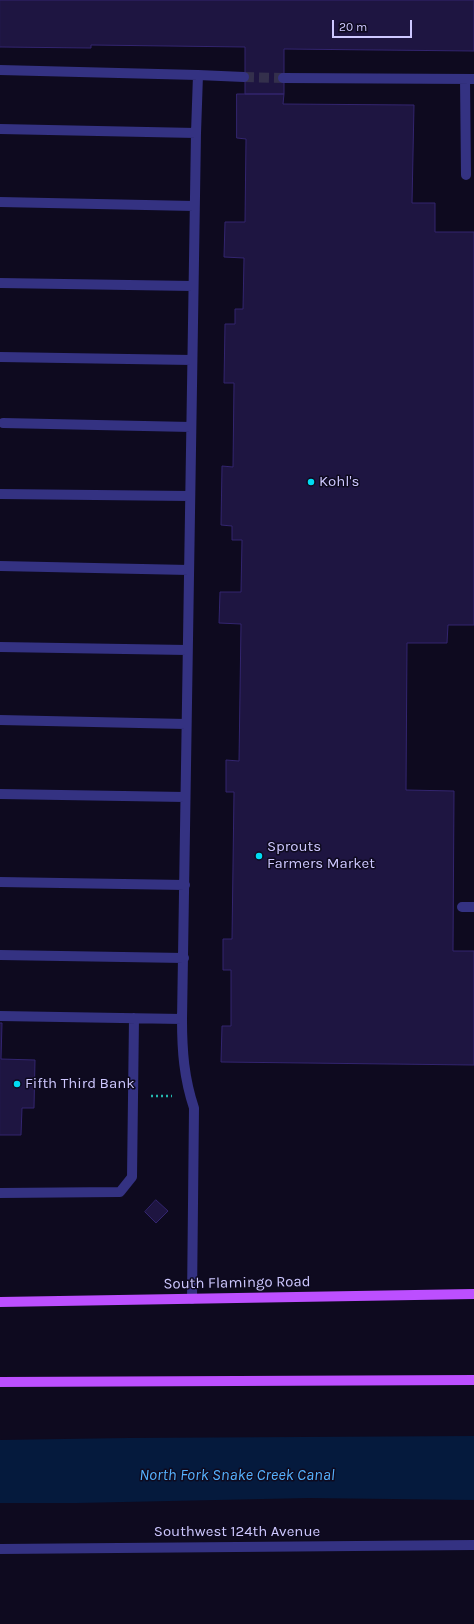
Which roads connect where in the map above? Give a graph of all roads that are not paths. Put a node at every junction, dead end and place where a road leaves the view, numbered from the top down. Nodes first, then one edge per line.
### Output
1 (0, 70) edge
2 (198, 75) junction
3 (244, 77) tunnel mouth
4 (284, 78) tunnel mouth
5 (470, 79) edge
6 (0, 129) edge
7 (196, 132) junction
8 (470, 148) edge
9 (466, 175) dead end
10 (0, 202) edge
11 (194, 206) junction
12 (0, 283) edge
13 (193, 286) junction
14 (0, 357) edge
15 (192, 360) junction
16 (1, 423) edge
17 (191, 427) junction
18 (0, 494) edge
19 (190, 496) junction
20 (0, 566) edge
21 (189, 570) junction
22 (0, 647) edge
23 (187, 650) junction
24 (0, 720) edge
25 (186, 724) junction
26 (0, 794) edge
27 (185, 797) junction
28 (0, 882) edge
29 (185, 885) junction
30 (462, 907) dead end
31 (474, 907) edge
32 (0, 956) edge
33 (184, 958) junction
34 (0, 1016) edge
35 (134, 1018) junction
36 (182, 1019) junction
37 (0, 1193) edge
38 (474, 1294) edge
39 (192, 1299) junction
40 (0, 1302) edge
41 (474, 1380) edge
42 (0, 1382) edge
43 (474, 1545) edge
44 (0, 1549) edge

1 - 2 street
2 - 3 street
2 - 7 street
4 - 5 street
5 - 8 street
6 - 7 street
7 - 11 street
8 - 9 street
10 - 11 street
11 - 13 street
12 - 13 street
13 - 15 street
14 - 15 street
15 - 17 street
16 - 17 street
17 - 19 street
18 - 19 street
19 - 21 street
20 - 21 street
21 - 23 street
22 - 23 street
23 - 25 street
24 - 25 street
25 - 27 street
26 - 27 street
27 - 29 street
28 - 29 street
29 - 33 street
30 - 31 street
32 - 33 street
33 - 36 street
34 - 35 street
35 - 36 street
35 - 37 street
36 - 39 street
38 - 39 main road, South Flamingo Road
39 - 40 main road, South Flamingo Road
41 - 42 main road
43 - 44 street, Southwest 124th Avenue

